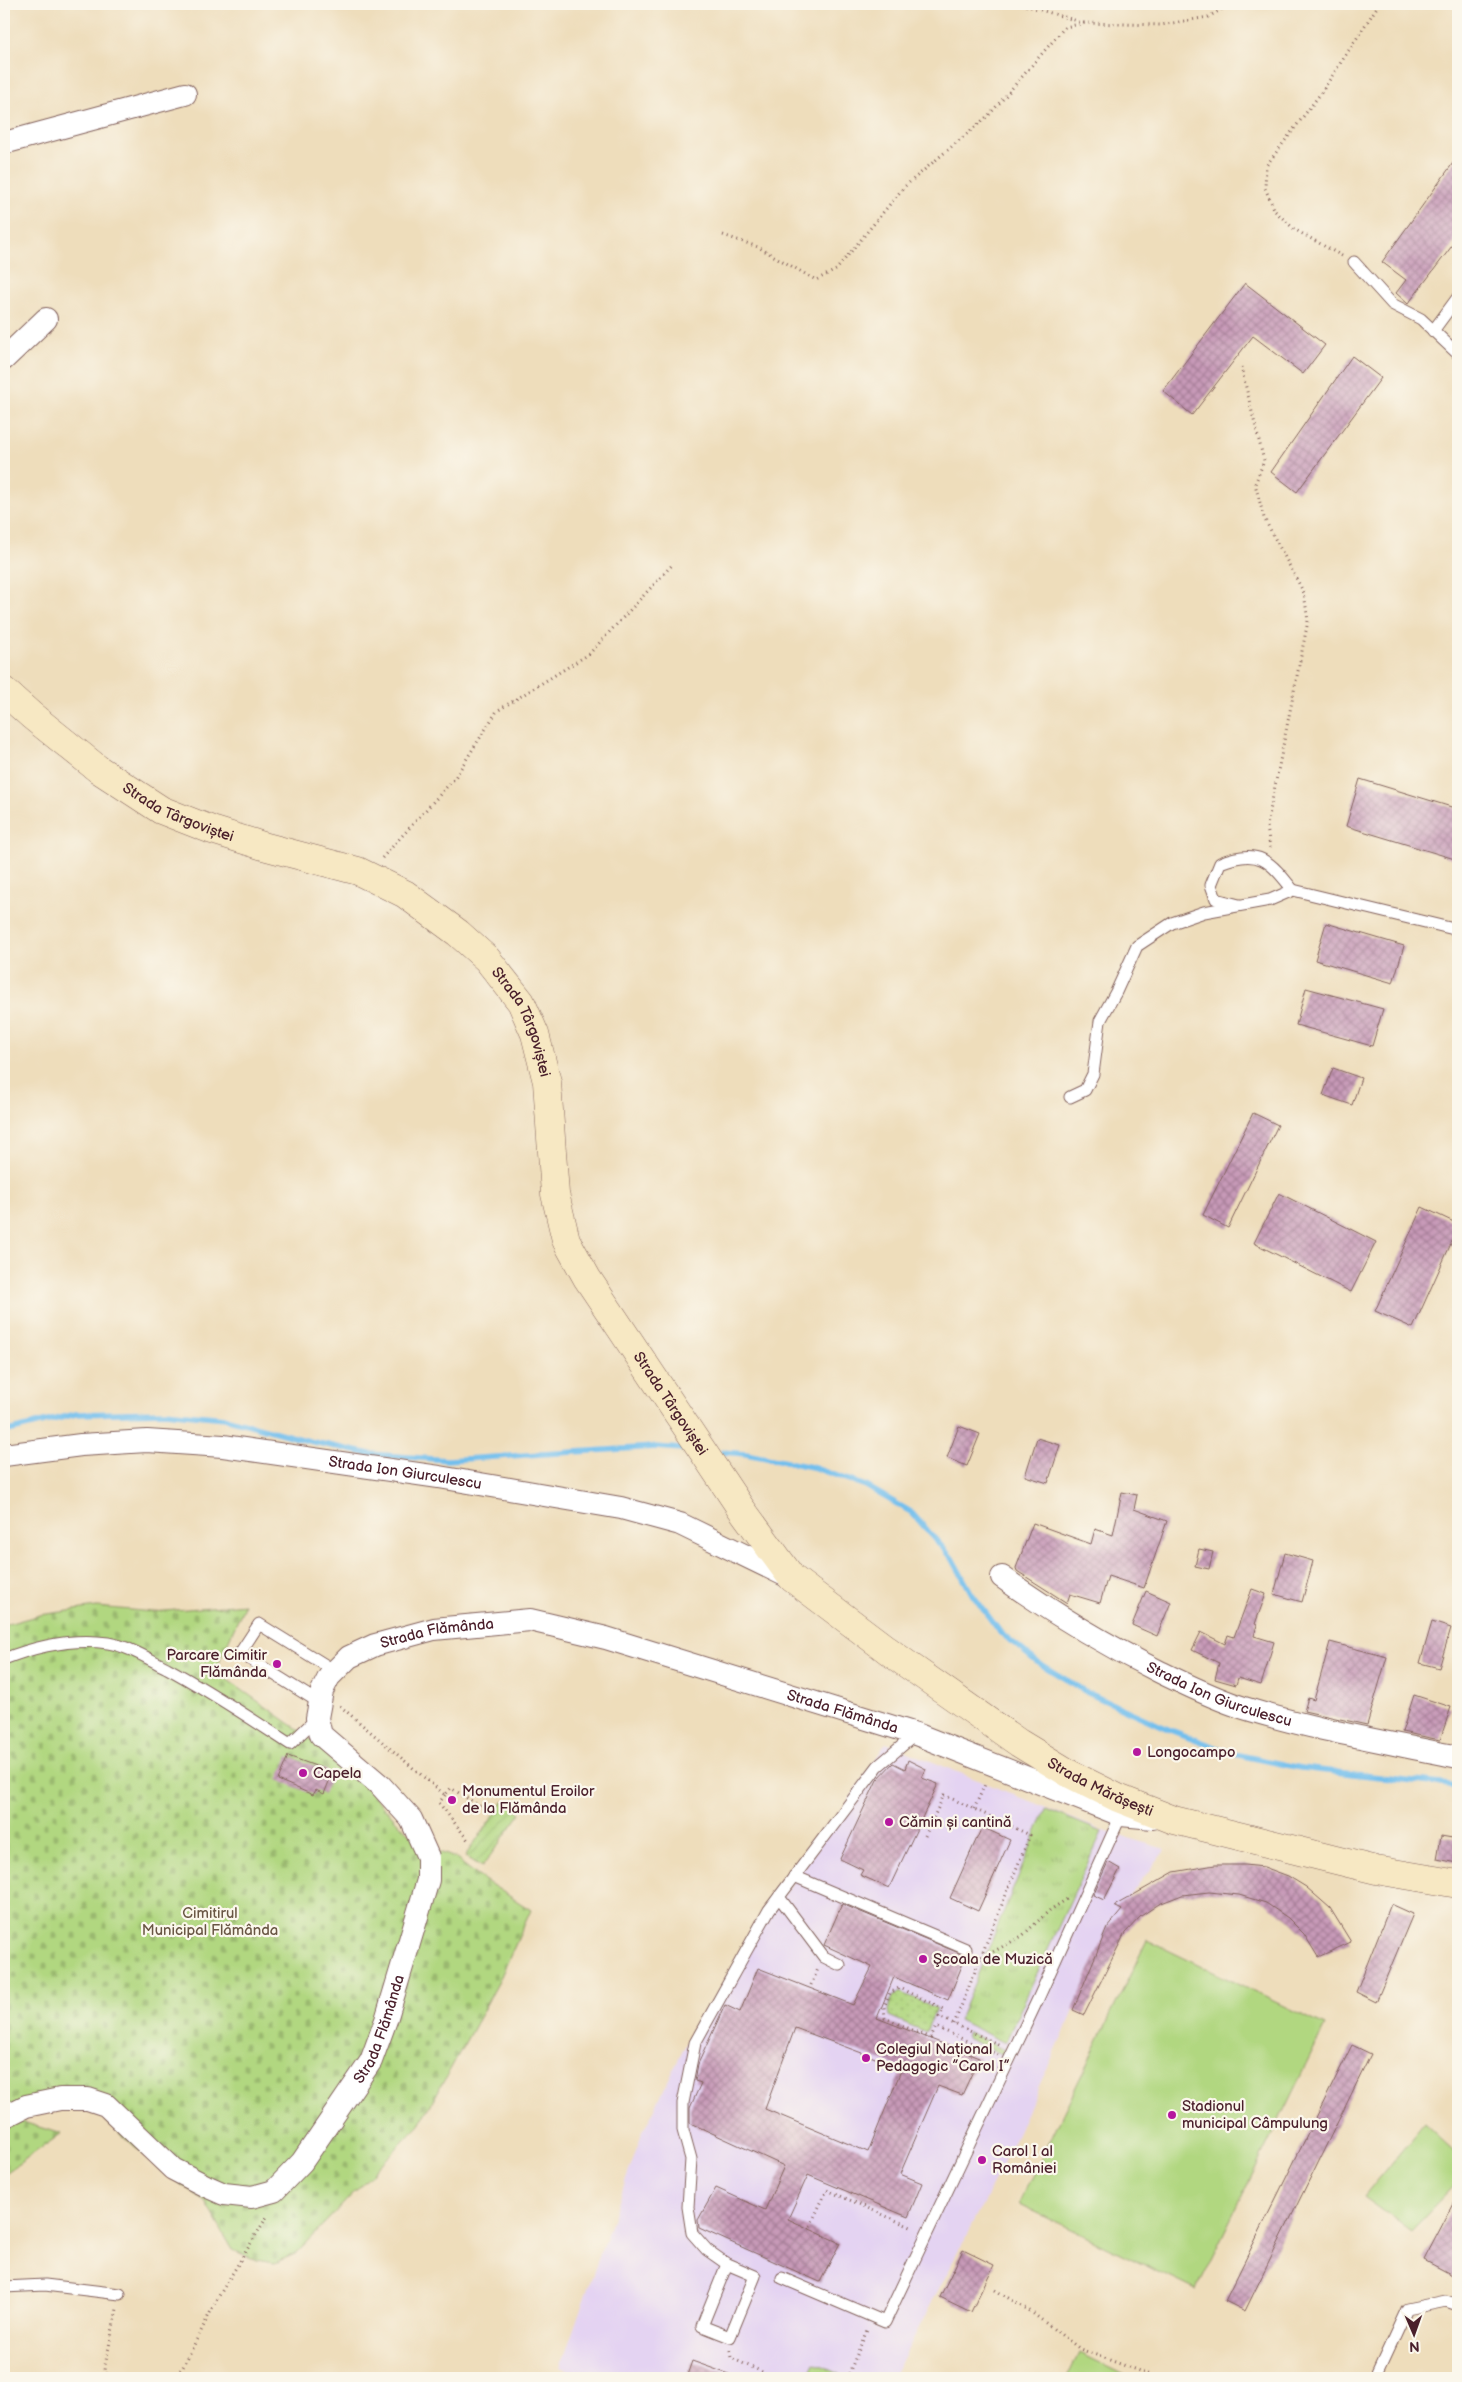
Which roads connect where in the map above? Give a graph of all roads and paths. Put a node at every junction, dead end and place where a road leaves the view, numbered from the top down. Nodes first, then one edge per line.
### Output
1 (1021, 4) edge
2 (1231, 4) edge
3 (1379, 4) edge
4 (1085, 23) junction
5 (185, 94) dead end
6 (4, 143) edge
7 (723, 235) dead end
8 (1354, 262) joint
9 (1458, 297) edge
10 (46, 320) dead end
11 (1434, 331) junction
12 (1458, 354) edge
13 (4, 358) edge
14 (1241, 367) dead end
15 (673, 564) dead end
16 (4, 691) edge
17 (1272, 863) junction
18 (367, 876) junction
19 (1293, 890) junction
20 (1243, 906) junction
21 (1458, 930) edge
22 (1070, 1096) dead end
23 (4, 1455) edge
24 (1002, 1576) dead end
25 (792, 1578) junction
26 (4, 1658) edge
27 (335, 1671) junction
28 (320, 1704) junction
29 (916, 1734) junction
30 (1458, 1757) edge
31 (994, 1763) junction
32 (445, 1796) junction
33 (974, 1809) junction
34 (489, 1812) dead end
35 (1121, 1815) junction
36 (1174, 1820) junction
37 (926, 1836) dead end
38 (468, 1840) dead end
39 (794, 1876) junction
40 (1458, 1884) edge
41 (1084, 1895) junction
42 (779, 1897) junction
43 (966, 1950) dead end
44 (980, 1959) junction
45 (840, 1965) dead end
46 (954, 2024) junction
47 (1012, 2055) junction
48 (7, 2112) edge
49 (274, 2191) junction
50 (810, 2226) dead end
51 (927, 2234) junction
52 (727, 2264) junction
53 (782, 2278) dead end
54 (4, 2287) edge
55 (995, 2290) dead end
56 (120, 2294) joint
57 (1458, 2305) edge
58 (873, 2317) junction
59 (730, 2337) junction
60 (1376, 2374) dead end
61 (109, 2378) edge
62 (166, 2378) edge
63 (776, 2378) edge
64 (847, 2378) edge
65 (1158, 2378) edge

1 - 4 path
2 - 4 path
3 - 8 path
4 - 7 path
5 - 6 street
8 - 11 lane
9 - 11 lane
10 - 13 street
11 - 12 lane
14 - 17 path
15 - 18 path
16 - 18 main road, Strada Târgoviștei
17 - 19 lane
17 - 20 lane
18 - 25 main road, Strada Târgoviștei
19 - 20 lane
19 - 21 lane
20 - 22 lane
23 - 25 street, Strada Ion Giurculescu
24 - 30 street, Strada Ion Giurculescu
25 - 36 main road, Strada Mărășești
26 - 28 lane
27 - 28 street, Strada Flămânda
27 - 28 lane
27 - 29 street, Strada Flămânda
28 - 32 path
28 - 49 street, Strada Flămânda
29 - 31 street, Strada Flămânda
29 - 39 lane
31 - 33 path
31 - 35 street, Strada Flămânda
32 - 34 path
32 - 38 path
33 - 37 path
33 - 44 path
35 - 36 street, Strada Flămânda
35 - 41 lane
36 - 40 main road, Strada Mărășești
39 - 42 lane
39 - 43 lane
41 - 44 path
41 - 47 lane
42 - 45 lane
42 - 52 lane
44 - 46 path
46 - 47 path
46 - 47 path
47 - 51 lane
48 - 49 street
49 - 62 path
50 - 51 path
51 - 58 lane
52 - 59 lane
52 - 59 lane
53 - 58 lane
54 - 56 lane
55 - 65 path
56 - 61 path
57 - 60 lane
58 - 64 path
59 - 63 path

